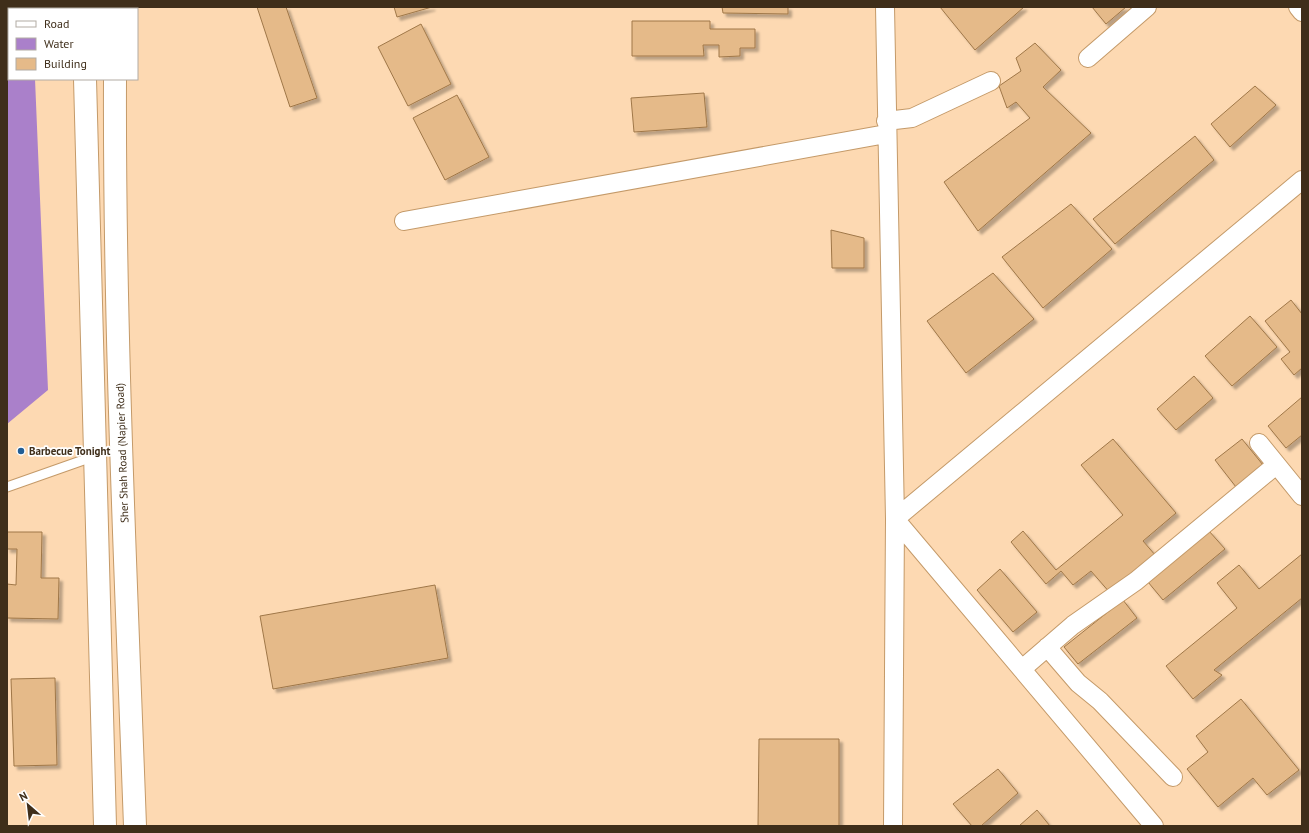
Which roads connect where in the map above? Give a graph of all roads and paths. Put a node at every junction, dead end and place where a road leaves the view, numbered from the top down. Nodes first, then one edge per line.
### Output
1 (885, 7) edge
2 (1147, 7) edge
3 (1298, 7) edge
4 (1302, 12) edge
5 (1088, 58) dead end
6 (85, 80) edge
7 (116, 80) edge
8 (992, 81) dead end
9 (886, 127) junction
10 (1302, 180) edge
11 (404, 221) dead end
12 (1259, 443) dead end
13 (95, 456) junction
14 (1276, 465) junction
15 (7, 487) edge
16 (1302, 496) edge
17 (895, 519) junction
18 (1047, 647) junction
19 (1022, 669) junction
20 (1173, 777) dead end
21 (104, 826) edge
22 (135, 826) edge
23 (893, 826) edge
24 (1154, 826) edge

1 - 9 street
2 - 5 street
3 - 4 street
6 - 13 main road
7 - 22 main road, Sher Shah Road (Napier Road)
8 - 9 street
9 - 11 street
9 - 17 street
10 - 17 street
12 - 14 street
13 - 15 lane
13 - 21 main road
14 - 16 street
14 - 18 street
17 - 19 street
17 - 23 street
18 - 19 street
18 - 20 street
19 - 24 street

